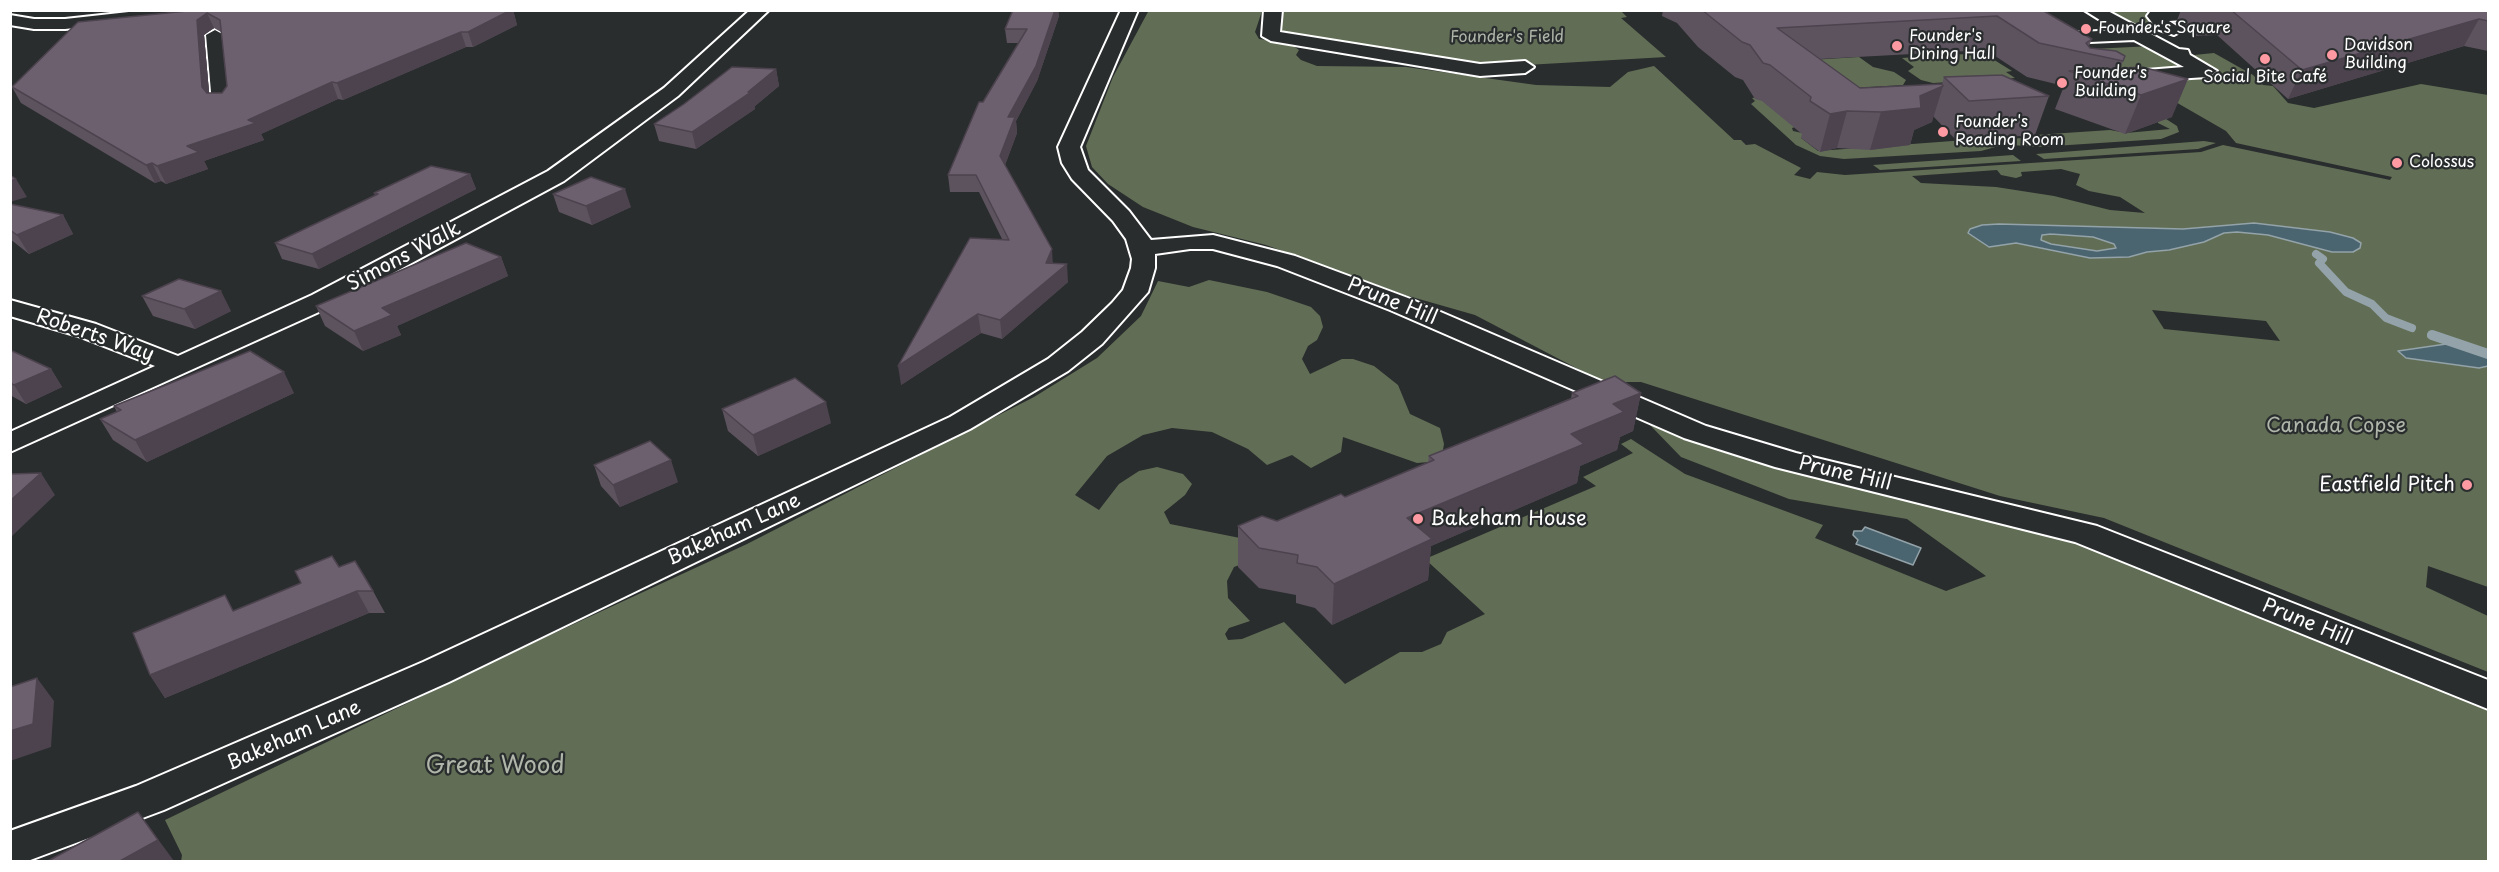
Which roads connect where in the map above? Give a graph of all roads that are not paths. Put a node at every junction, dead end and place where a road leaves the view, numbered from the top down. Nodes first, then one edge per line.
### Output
1 (761, 10) edge
2 (1130, 10) edge
3 (1273, 10) edge
4 (2092, 10) edge
5 (2214, 10) edge
6 (2166, 16) dead end
7 (10, 20) edge
8 (210, 20) edge
9 (2136, 34) junction
10 (2071, 58) edge
11 (1525, 67) dead end
12 (2108, 77) edge
13 (222, 103) edge
14 (1121, 216) junction
15 (1207, 241) junction
16 (1142, 249) junction
17 (10, 308) edge
18 (178, 366) junction
19 (10, 442) edge
20 (2488, 695) edge
21 (10, 849) edge

1 - 18 street, Simons Walk
2 - 14 street
3 - 11 street
4 - 9 street
5 - 6 street
7 - 8 street
8 - 13 street
9 - 10 street
9 - 12 street
14 - 15 street, Prune Hill
14 - 16 street
15 - 16 street, Prune Hill
15 - 20 street, Prune Hill
16 - 21 street, Bakeham Lane
17 - 18 street, Roberts Way
18 - 19 street, Simons Walk

